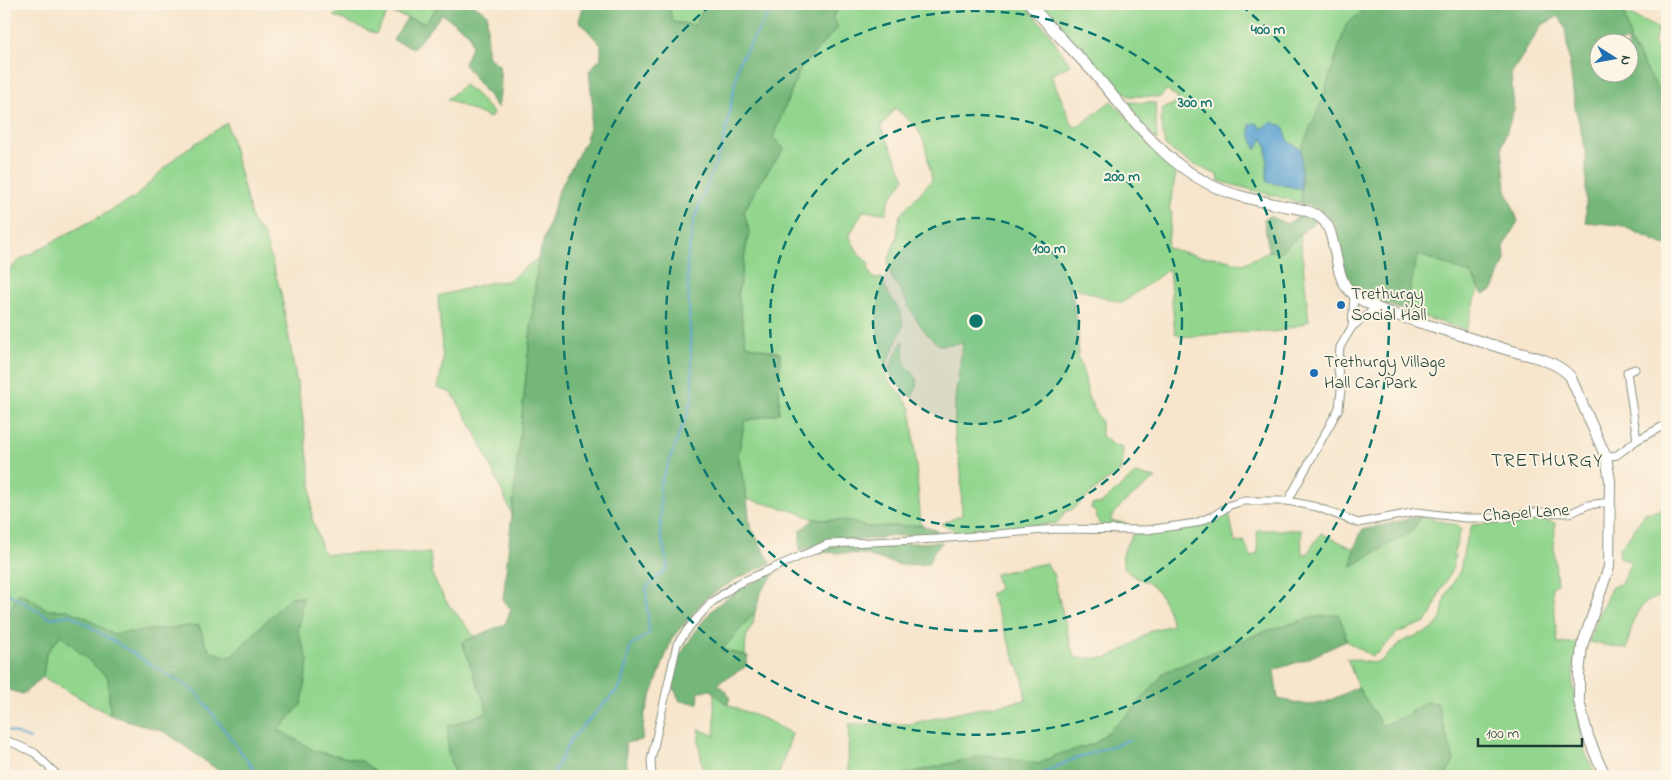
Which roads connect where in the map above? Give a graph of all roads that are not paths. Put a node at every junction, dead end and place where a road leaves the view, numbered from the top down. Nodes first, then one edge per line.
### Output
1 (1030, 4) edge
2 (1354, 295) junction
3 (1376, 308) junction
4 (1352, 327) junction
5 (1635, 369) dead end
6 (1667, 424) edge
7 (1637, 440) junction
8 (1606, 457) junction
9 (1288, 501) junction
10 (1610, 502) junction
11 (4, 739) edge
12 (58, 776) edge
13 (652, 776) edge
14 (1606, 776) edge

1 - 2 street
2 - 3 street
2 - 4 street
3 - 4 street
3 - 8 street
4 - 9 street
5 - 7 street
6 - 7 street
7 - 8 street
8 - 10 street
9 - 10 street, Chapel Lane
9 - 13 street, Chapel Lane
10 - 14 street
11 - 12 street

